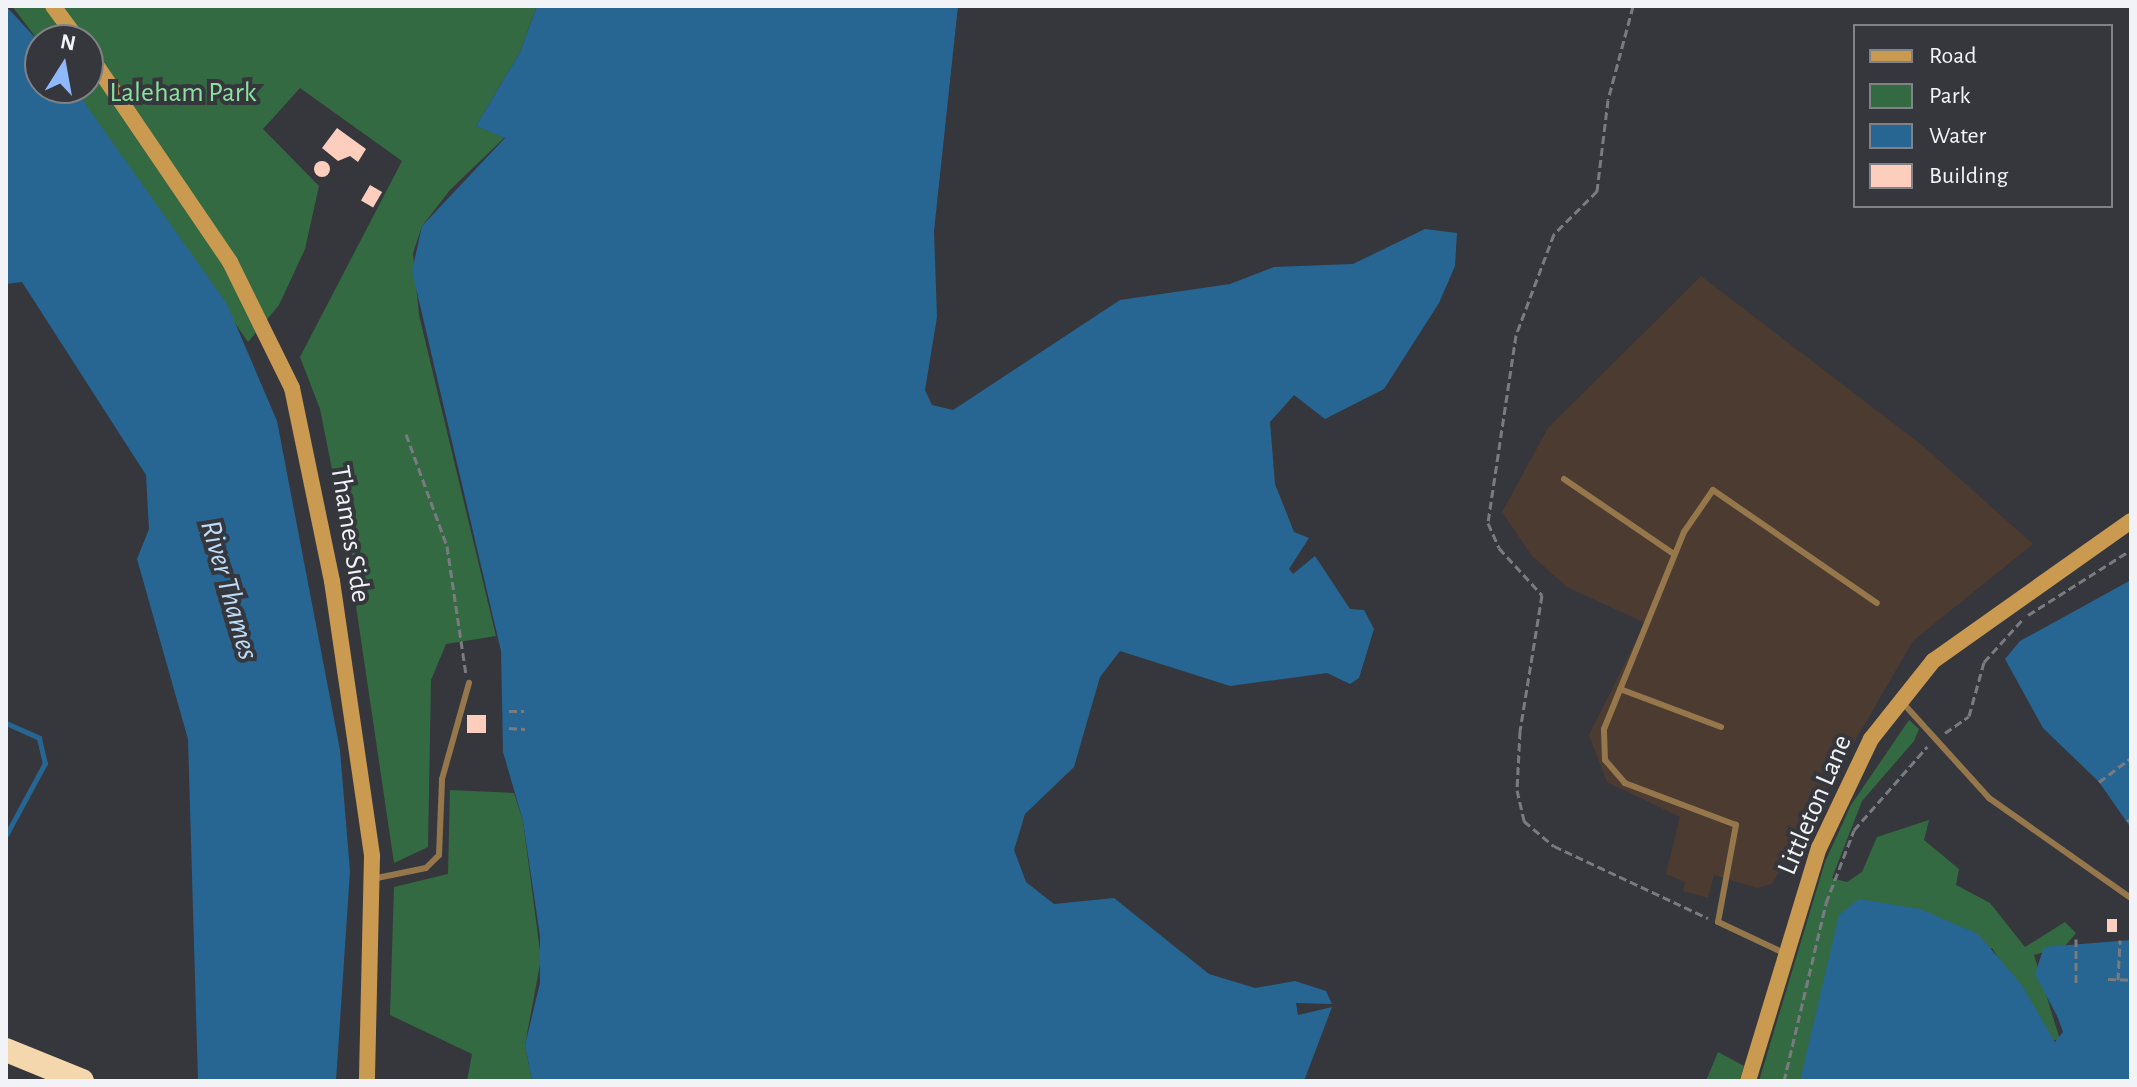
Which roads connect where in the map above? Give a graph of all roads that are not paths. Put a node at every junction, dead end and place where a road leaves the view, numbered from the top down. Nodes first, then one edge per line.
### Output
1 (53, 6) edge
2 (66, 24) edge
3 (104, 77) edge
4 (1564, 479) dead end
5 (2131, 521) edge
6 (1674, 554) junction
7 (1877, 603) dead end
8 (469, 683) road end
9 (1620, 689) junction
10 (1899, 699) junction
11 (1721, 727) dead end
12 (372, 879) junction
13 (2131, 898) edge
14 (1786, 954) junction
15 (6, 1050) edge
16 (82, 1081) edge
17 (367, 1081) edge
18 (1748, 1081) edge

1 - 2 street
3 - 12 street, Thames Side
4 - 6 lane
5 - 10 street, Littleton Lane
6 - 7 lane
6 - 9 lane
8 - 12 lane
9 - 11 lane
9 - 14 lane
10 - 13 lane
10 - 14 street, Littleton Lane
12 - 17 street, Thames Side
14 - 18 street, Littleton Lane
15 - 16 highway

